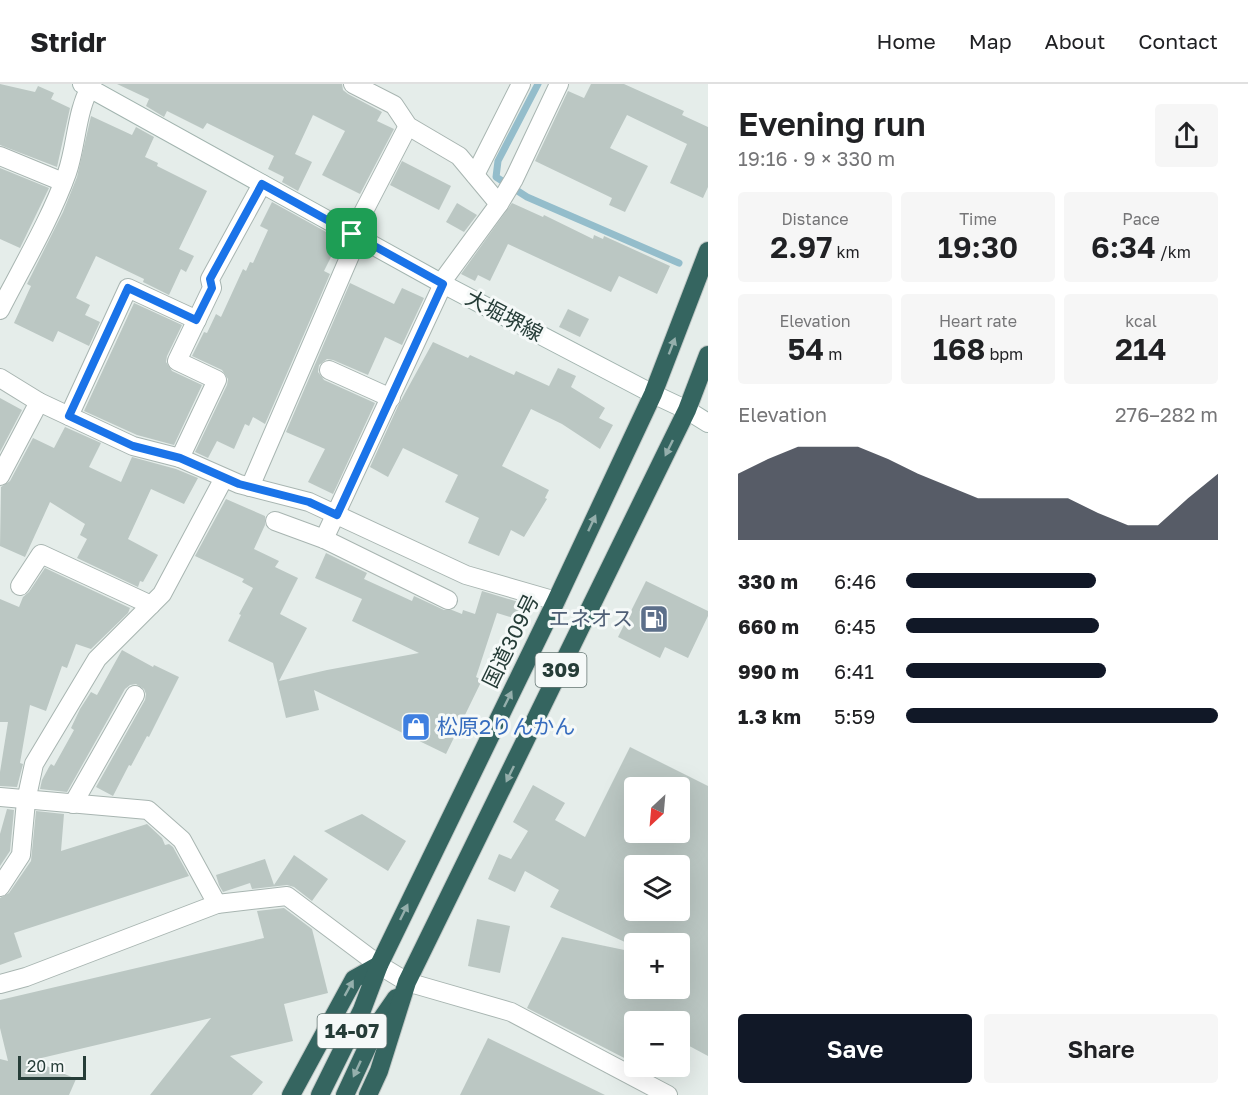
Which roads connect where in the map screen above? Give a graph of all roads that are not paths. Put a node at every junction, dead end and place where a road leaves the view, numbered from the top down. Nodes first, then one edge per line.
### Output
1 (352, 84) edge
2 (520, 84) edge
3 (559, 84) edge
4 (88, 85) edge
5 (408, 126) junction
6 (0, 156) edge
7 (475, 175) junction
8 (63, 182) junction
9 (262, 184) junction
10 (501, 202) junction
11 (355, 235) junction
12 (708, 251) edge
13 (442, 283) junction
14 (0, 310) edge
15 (196, 320) junction
16 (708, 355) edge
17 (329, 370) dead end
18 (0, 378) edge
19 (653, 394) junction
20 (390, 398) junction
21 (39, 402) junction
22 (687, 410) junction
23 (69, 416) junction
24 (708, 423) edge
25 (180, 458) junction
26 (0, 476) edge
27 (224, 478) junction
28 (250, 487) junction
29 (337, 515) junction
30 (275, 521) dead end
31 (324, 539) junction
32 (20, 586) dead end
33 (448, 600) dead end
34 (556, 601) junction
35 (151, 604) junction
36 (135, 695) dead end
37 (0, 797) edge
38 (26, 801) junction
39 (73, 804) junction
40 (0, 887) edge
41 (217, 904) junction
42 (379, 965) junction
43 (407, 982) junction
44 (0, 984) edge
45 (291, 1095) edge
46 (320, 1095) edge
47 (345, 1095) edge
48 (368, 1095) edge
49 (668, 1095) edge

1 - 5 street
2 - 7 street
3 - 10 street
4 - 8 street
4 - 9 street, 大堀堺線
5 - 7 street
5 - 11 street
6 - 8 street
7 - 10 street
8 - 14 street
9 - 11 street, 大堀堺線
9 - 15 street
10 - 13 street
11 - 13 street, 大堀堺線
11 - 28 street
19 -> 12 highway, 国道309号 / 309
13 - 19 street, 大堀堺線
13 - 20 street
15 - 23 street
15 - 25 street
16 - 22 highway, 309
17 - 20 street
18 - 21 street
19 - 22 street, 大堀堺線
34 -> 19 highway, 国道309号 / 309
20 - 29 street
21 - 23 street
21 - 26 street
22 - 24 street, 大堀堺線
22 -> 43 highway, 309
23 - 25 street
25 - 27 street
27 - 28 street
27 - 35 street
28 - 29 street
29 - 31 street
29 - 34 street
30 - 31 street
31 - 33 street
32 - 35 street
42 -> 34 highway, 国道309号 / 309
35 - 38 street
36 - 39 street
37 - 38 street
38 - 39 street
38 - 40 street
39 - 41 street
41 - 42 street
41 - 44 street
42 - 43 street
45 -> 42 highway
42 - 46 highway, 14-07
43 -> 47 highway, 14-07
43 - 48 highway, 309
43 - 49 street

